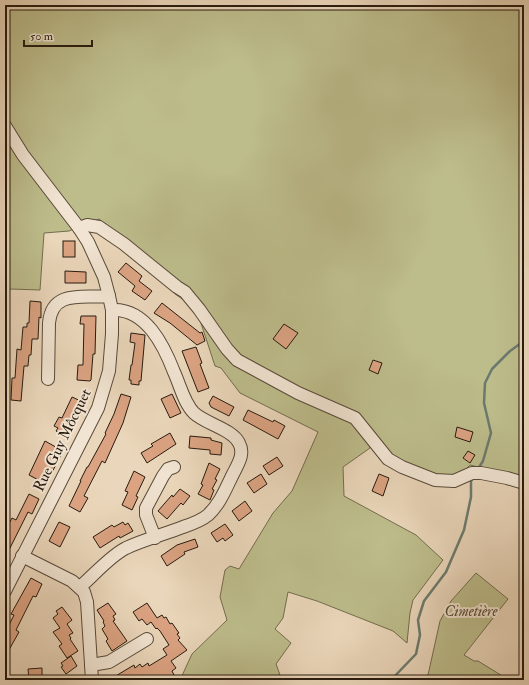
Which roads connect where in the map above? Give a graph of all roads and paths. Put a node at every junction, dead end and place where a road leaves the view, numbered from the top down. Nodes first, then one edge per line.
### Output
1 (5, 126) edge
2 (79, 228) junction
3 (109, 296) junction
4 (112, 310) junction
5 (48, 379) dead end
6 (174, 467) dead end
7 (524, 483) edge
8 (155, 538) junction
9 (22, 556) junction
10 (80, 587) junction
11 (5, 591) edge
12 (147, 639) dead end
13 (91, 666) junction
14 (92, 680) edge

1 - 2 street, Rue Guy Môcquet
2 - 3 street, Rue Guy Môcquet
2 - 7 street
3 - 4 street, Rue Guy Môcquet
3 - 5 street
4 - 8 street
4 - 9 street, Rue Guy Môcquet
6 - 8 street
8 - 10 street
9 - 10 street
9 - 11 street, Rue Guy Môcquet
10 - 13 street
12 - 13 street
13 - 14 street

